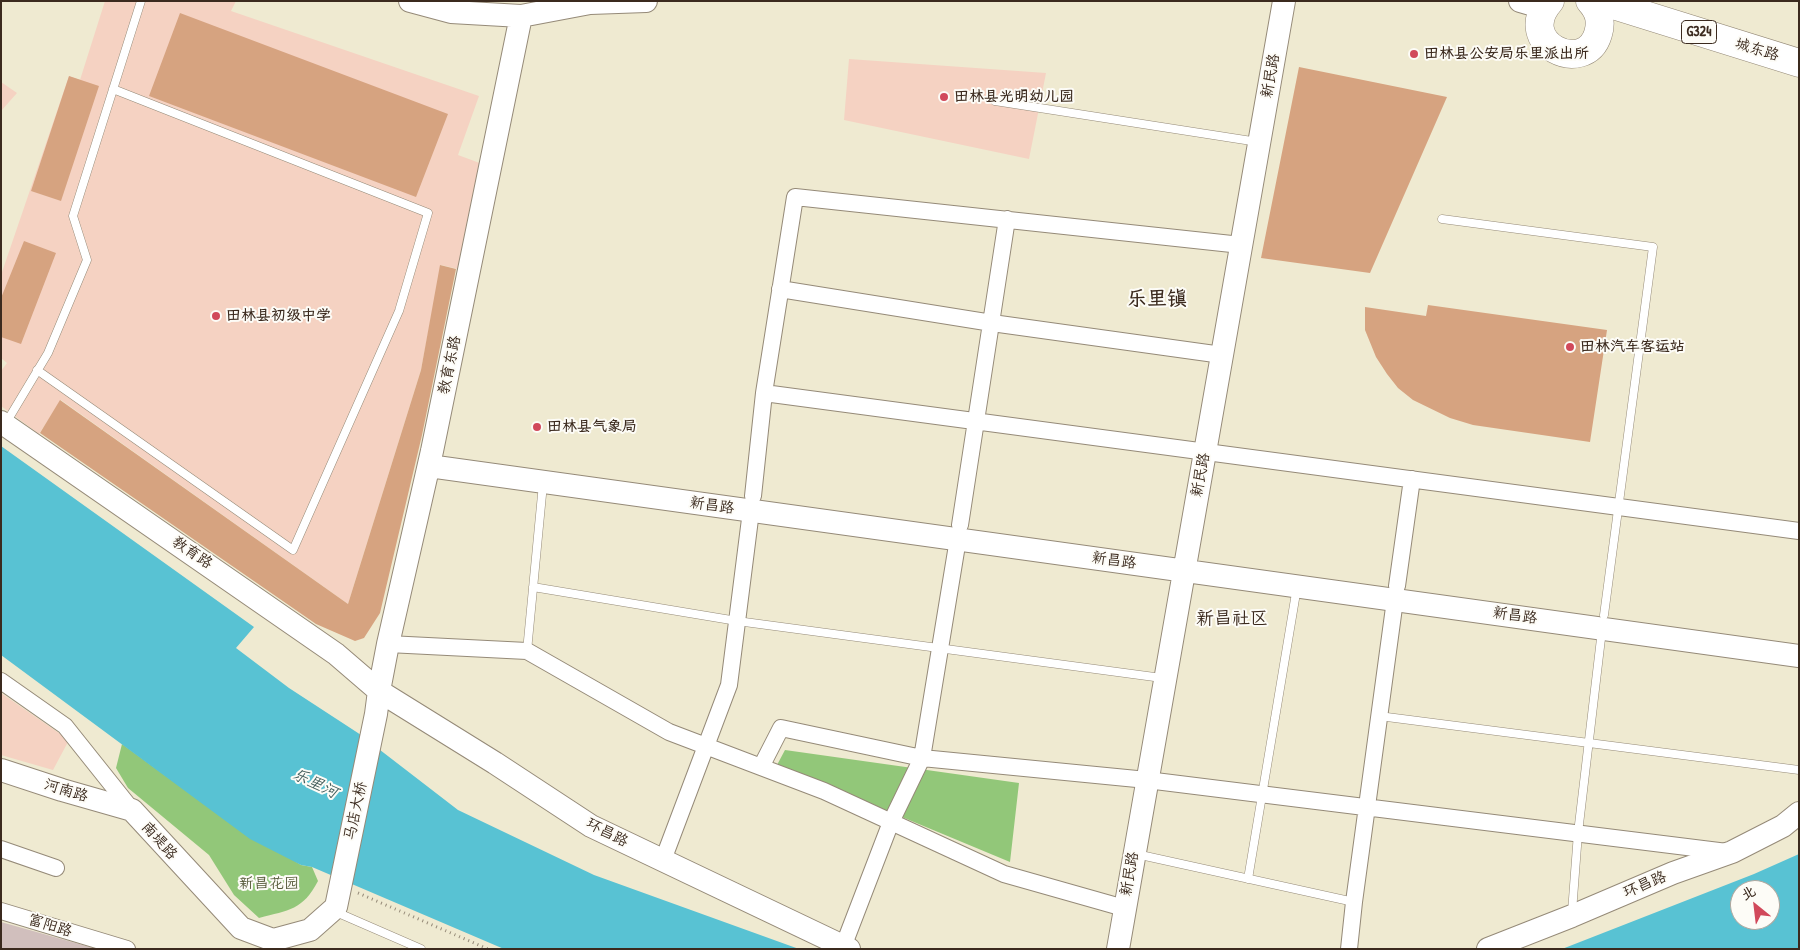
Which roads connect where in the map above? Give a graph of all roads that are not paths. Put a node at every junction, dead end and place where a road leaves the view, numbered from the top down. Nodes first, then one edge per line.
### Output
1 (141, 1) edge
2 (410, 1) edge
3 (646, 1) edge
4 (1284, 1) edge
5 (1590, 1) edge
6 (1600, 1) edge
7 (1538, 4) edge
8 (433, 5) edge
9 (521, 16) junction
10 (1799, 63) edge
11 (113, 89) junction
12 (995, 101) dead end
13 (1260, 142) junction
14 (1007, 219) junction
15 (1442, 219) dead end
16 (1241, 246) junction
17 (780, 289) junction
18 (992, 323) junction
19 (1222, 354) junction
20 (38, 370) junction
21 (764, 393) junction
22 (977, 421) junction
23 (3, 424) edge
24 (1206, 452) junction
25 (430, 459) junction
26 (1412, 479) junction
27 (543, 482) junction
28 (752, 504) junction
29 (1618, 507) junction
30 (1799, 531) edge
31 (959, 532) junction
32 (1185, 564) junction
33 (533, 587) junction
34 (1298, 587) junction
35 (1396, 593) junction
36 (736, 621) junction
37 (1604, 622) junction
38 (1799, 642) edge
39 (388, 644) junction
40 (940, 650) junction
41 (526, 651) junction
42 (1799, 656) edge
43 (1164, 679) junction
44 (1, 682) edge
45 (379, 691) junction
46 (376, 714) joint
47 (1379, 716) junction
48 (1589, 743) junction
49 (707, 746) junction
50 (922, 758) junction
51 (761, 767) junction
52 (1, 770) edge
53 (1799, 770) edge
54 (1146, 780) junction
55 (1264, 794) junction
56 (1367, 807) junction
57 (132, 810) junction
58 (1799, 813) edge
59 (891, 822) junction
60 (1578, 833) junction
61 (1, 849) edge
62 (1732, 852) junction
63 (1134, 853) junction
64 (663, 860) junction
65 (56, 868) dead end
66 (1248, 879) junction
67 (1354, 902) junction
68 (1124, 908) junction
69 (334, 909) junction
70 (1, 911) edge
71 (1572, 916) junction
72 (846, 948) edge
73 (127, 949) edge
74 (421, 949) edge
75 (1118, 949) edge
76 (1349, 949) edge
77 (1488, 949) edge

1 - 11 lane
2 - 8 street
3 - 9 street
4 - 13 street, 新民路
5 - 7 highway
6 - 10 highway, 城东路 / G324
8 - 9 street
9 - 25 street, 教育东路
11 - 20 lane
11 - 20 lane
12 - 13 lane
13 - 16 street, 新民路
14 - 16 street
14 - 17 street
14 - 18 street
15 - 29 lane
16 - 19 street, 新民路
17 - 18 street
17 - 21 street
18 - 19 street
18 - 22 street
19 - 24 street, 新民路
20 - 23 lane
21 - 22 street
21 - 28 street
22 - 24 street
22 - 31 street
23 - 45 street, 教育路
24 - 26 street
24 - 32 street, 新民路
25 - 27 street, 新昌路
25 - 28 street, 新昌路
25 - 39 street, 教育东路
26 - 29 street
26 - 35 street
27 - 28 street, 新昌路
27 - 33 lane
28 - 31 street, 新昌路
28 - 36 street
29 - 30 street
29 - 37 lane
31 - 32 street, 新昌路
31 - 40 street
32 - 34 street, 新昌路
32 - 35 street, 新昌路
32 - 43 street, 新民路
33 - 36 lane
33 - 41 lane
34 - 35 street, 新昌路
34 - 55 lane
35 - 37 street, 新昌路
35 - 47 street
36 - 40 lane
36 - 49 street
37 - 38 street, 新昌路
37 - 42 street, 新昌路
37 - 48 lane
39 - 41 street
39 - 45 street, 教育东路
40 - 43 lane
40 - 50 street
41 - 49 street
43 - 54 street, 新民路
44 - 57 street, 南堤路
45 - 46 street, 教育东路
45 - 64 street, 环昌路
46 - 69 street, 马店大桥
47 - 48 lane
47 - 56 street
48 - 53 lane
48 - 60 lane
49 - 51 street
49 - 64 street
50 - 51 street
50 - 54 street
50 - 59 street
51 - 59 street
52 - 57 street, 河南路
54 - 55 street
54 - 63 street, 新民路
55 - 56 street
55 - 66 lane
56 - 60 street
56 - 67 street
57 - 69 street, 南堤路
58 - 62 street, 环昌路
59 - 68 street
59 - 72 street
60 - 62 street
60 - 71 lane
61 - 65 street
62 - 71 street, 环昌路
63 - 66 lane
63 - 68 street, 新民路
64 - 72 street, 环昌路
66 - 67 lane
67 - 76 street
68 - 75 street, 新民路
69 - 74 lane
70 - 73 street, 富阳路
71 - 77 street, 环昌路

